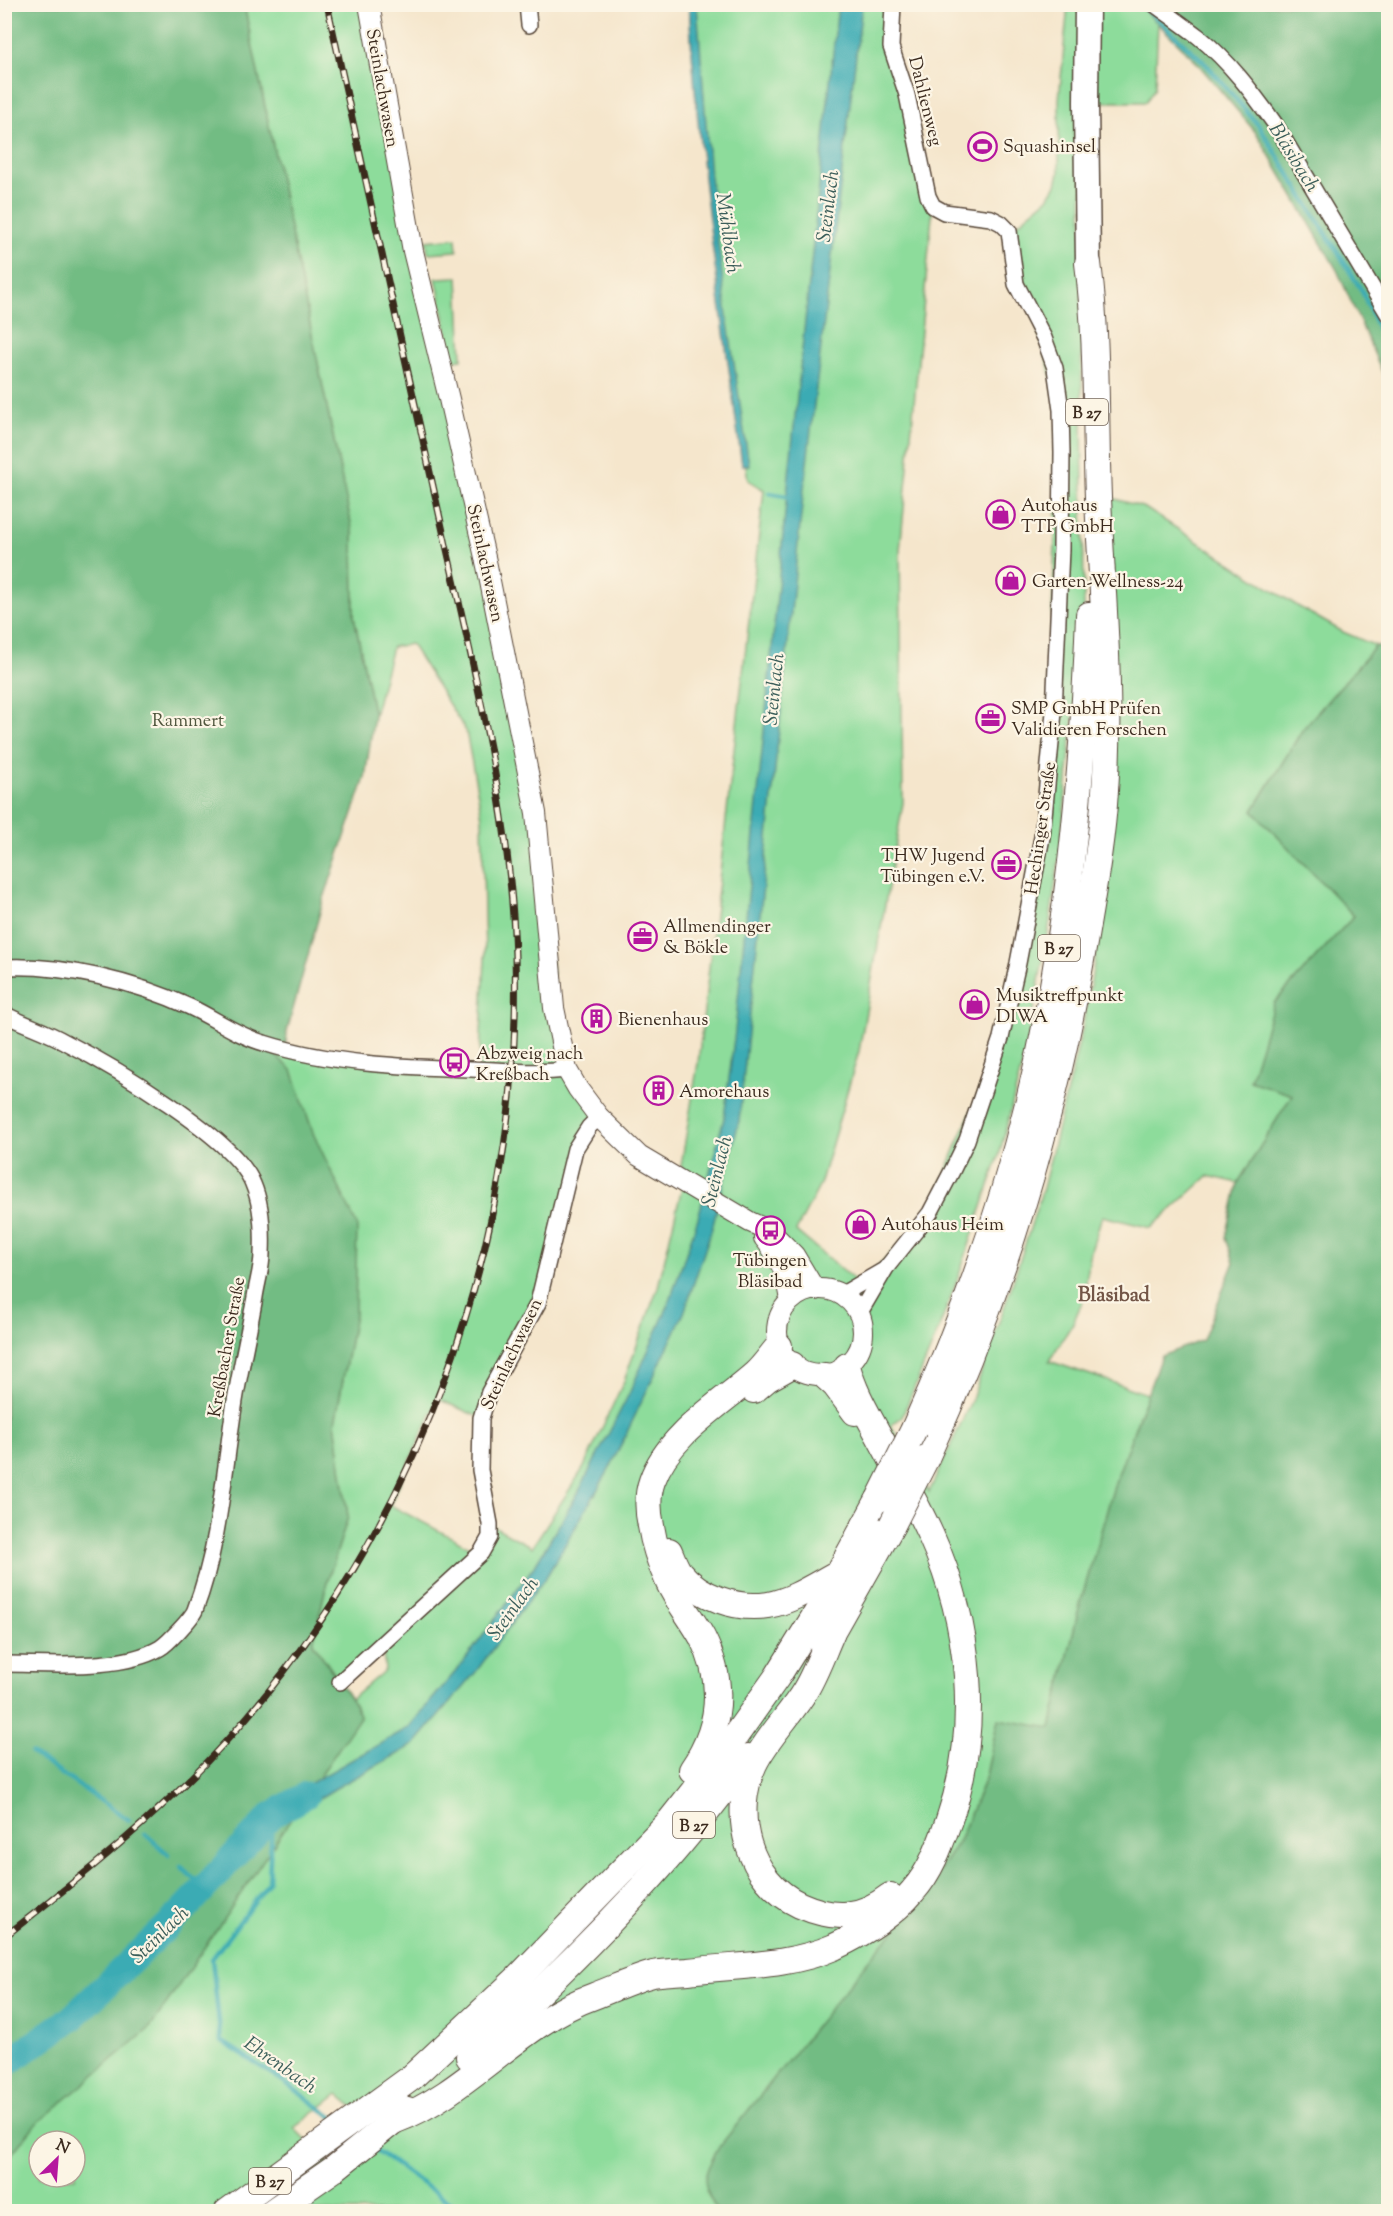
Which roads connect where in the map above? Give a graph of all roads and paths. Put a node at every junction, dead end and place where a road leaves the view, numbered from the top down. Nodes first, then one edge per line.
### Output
1 (369, 4) edge
2 (527, 4) edge
3 (893, 4) edge
4 (1087, 4) edge
5 (1154, 4) edge
6 (528, 25) dead end
7 (933, 206) joint
8 (1088, 263) junction
9 (1389, 314) edge
10 (4, 967) edge
11 (4, 1014) edge
12 (567, 1070) junction
13 (599, 1117) junction
14 (743, 1218) junction
15 (886, 1268) junction
16 (815, 1290) junction
17 (841, 1295) junction
18 (791, 1300) junction
19 (859, 1314) junction
20 (785, 1356) junction
21 (836, 1371) junction
22 (840, 1572) junction
23 (831, 1634) junction
24 (4, 1664) edge
25 (340, 1682) dead end
26 (620, 1874) junction
27 (389, 2126) junction
28 (227, 2211) edge
29 (272, 2211) edge

1 - 12 street, Steinlachwasen
2 - 6 street
3 - 7 street, Dahlienweg
4 - 8 main road, B 27
5 - 9 street
7 - 15 street, Hechinger Straße
8 - 22 highway, B 27, bridge
8 - 23 highway, B 27, bridge
10 - 12 street
11 - 24 street, Kreßbacher Straße
12 - 13 street, Steinlachwasen
13 - 14 street, Steinlachwasen
13 - 25 street, Steinlachwasen
14 - 16 street, Steinlachwasen
14 - 18 street, Steinlachwasen
15 - 17 street, Hechinger Straße
15 - 19 street, Hechinger Straße
16 - 17 street
16 - 18 street
17 - 19 street
18 - 20 street
19 - 21 street
20 - 21 street
20 - 22 highway
20 - 26 highway
21 - 23 highway
21 - 27 highway
22 - 26 highway, B 27
23 - 27 highway, B 27
26 - 28 highway, B 27
27 - 29 highway, B 27

